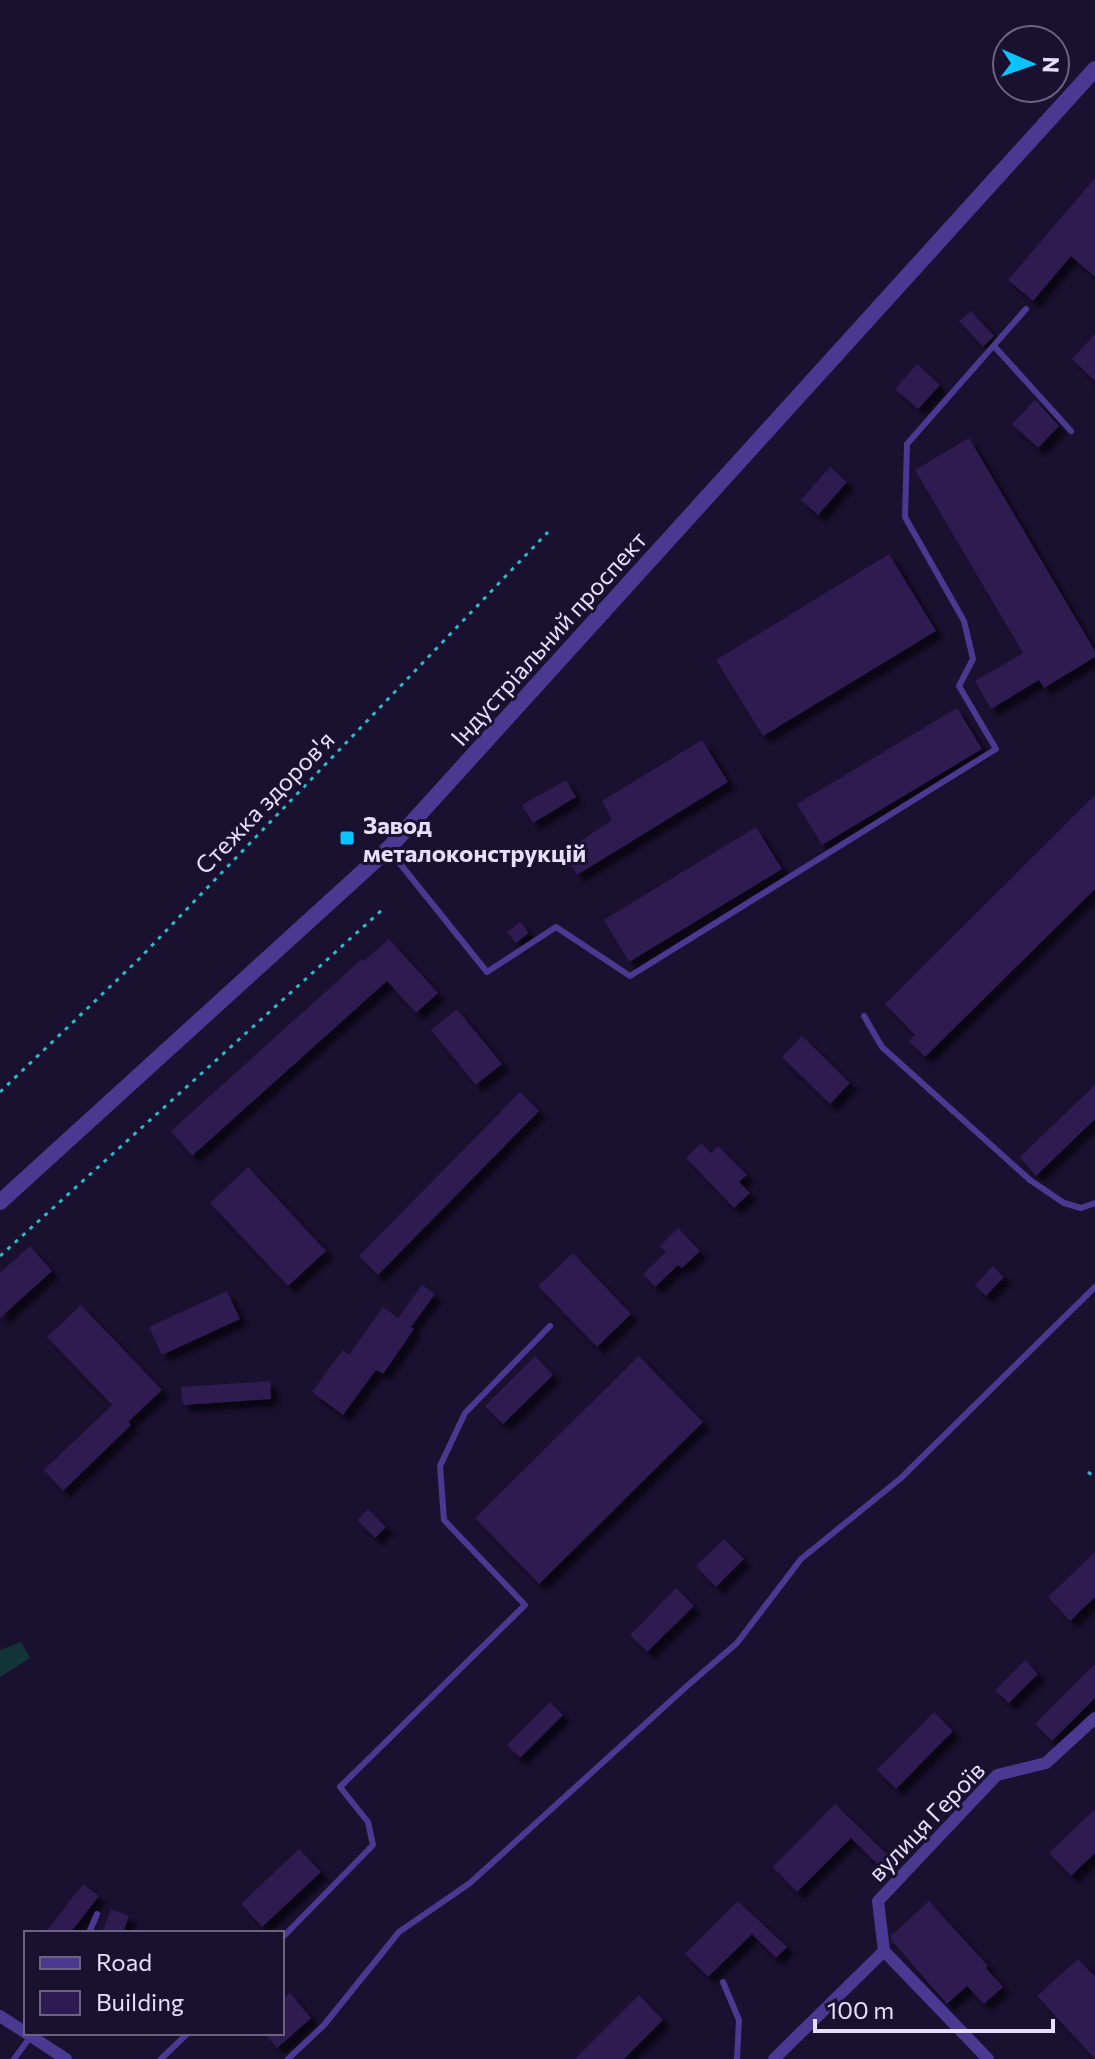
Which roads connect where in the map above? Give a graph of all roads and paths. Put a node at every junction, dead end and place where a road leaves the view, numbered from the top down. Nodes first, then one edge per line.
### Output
1 (1095, 69) edge
2 (1026, 309) dead end
3 (994, 346) junction
4 (1071, 431) dead end
5 (548, 532) dead end
6 (388, 849) junction
7 (383, 909) dead end
8 (864, 1016) dead end
9 (0, 1092) edge
10 (0, 1202) edge
11 (1095, 1203) edge
12 (0, 1256) edge
13 (1095, 1287) edge
14 (550, 1326) dead end
15 (1088, 1472) dead end
16 (1095, 1478) edge
17 (1095, 1718) edge
18 (97, 1914) dead end
19 (90, 1931) edge
20 (284, 1936) edge
21 (884, 1951) junction
22 (723, 1982) dead end
23 (0, 2016) edge
24 (24, 2030) edge
25 (32, 2035) edge
26 (186, 2035) edge
27 (14, 2059) edge
28 (66, 2059) edge
29 (161, 2059) edge
30 (288, 2059) edge
31 (737, 2059) edge
32 (774, 2059) edge
33 (988, 2059) edge

1 - 6 street, Індустріальний проспект
2 - 3 lane
3 - 4 lane
3 - 6 lane
5 - 9 path, Стежка здоров'я
6 - 10 street, Індустріальний проспект
7 - 12 path
8 - 11 lane
13 - 30 lane
14 - 20 lane
15 - 16 path
17 - 21 street, вулиця Героїв
18 - 19 lane
21 - 32 street
21 - 33 street
22 - 31 lane
23 - 24 street
25 - 27 lane
25 - 28 street
26 - 29 lane

